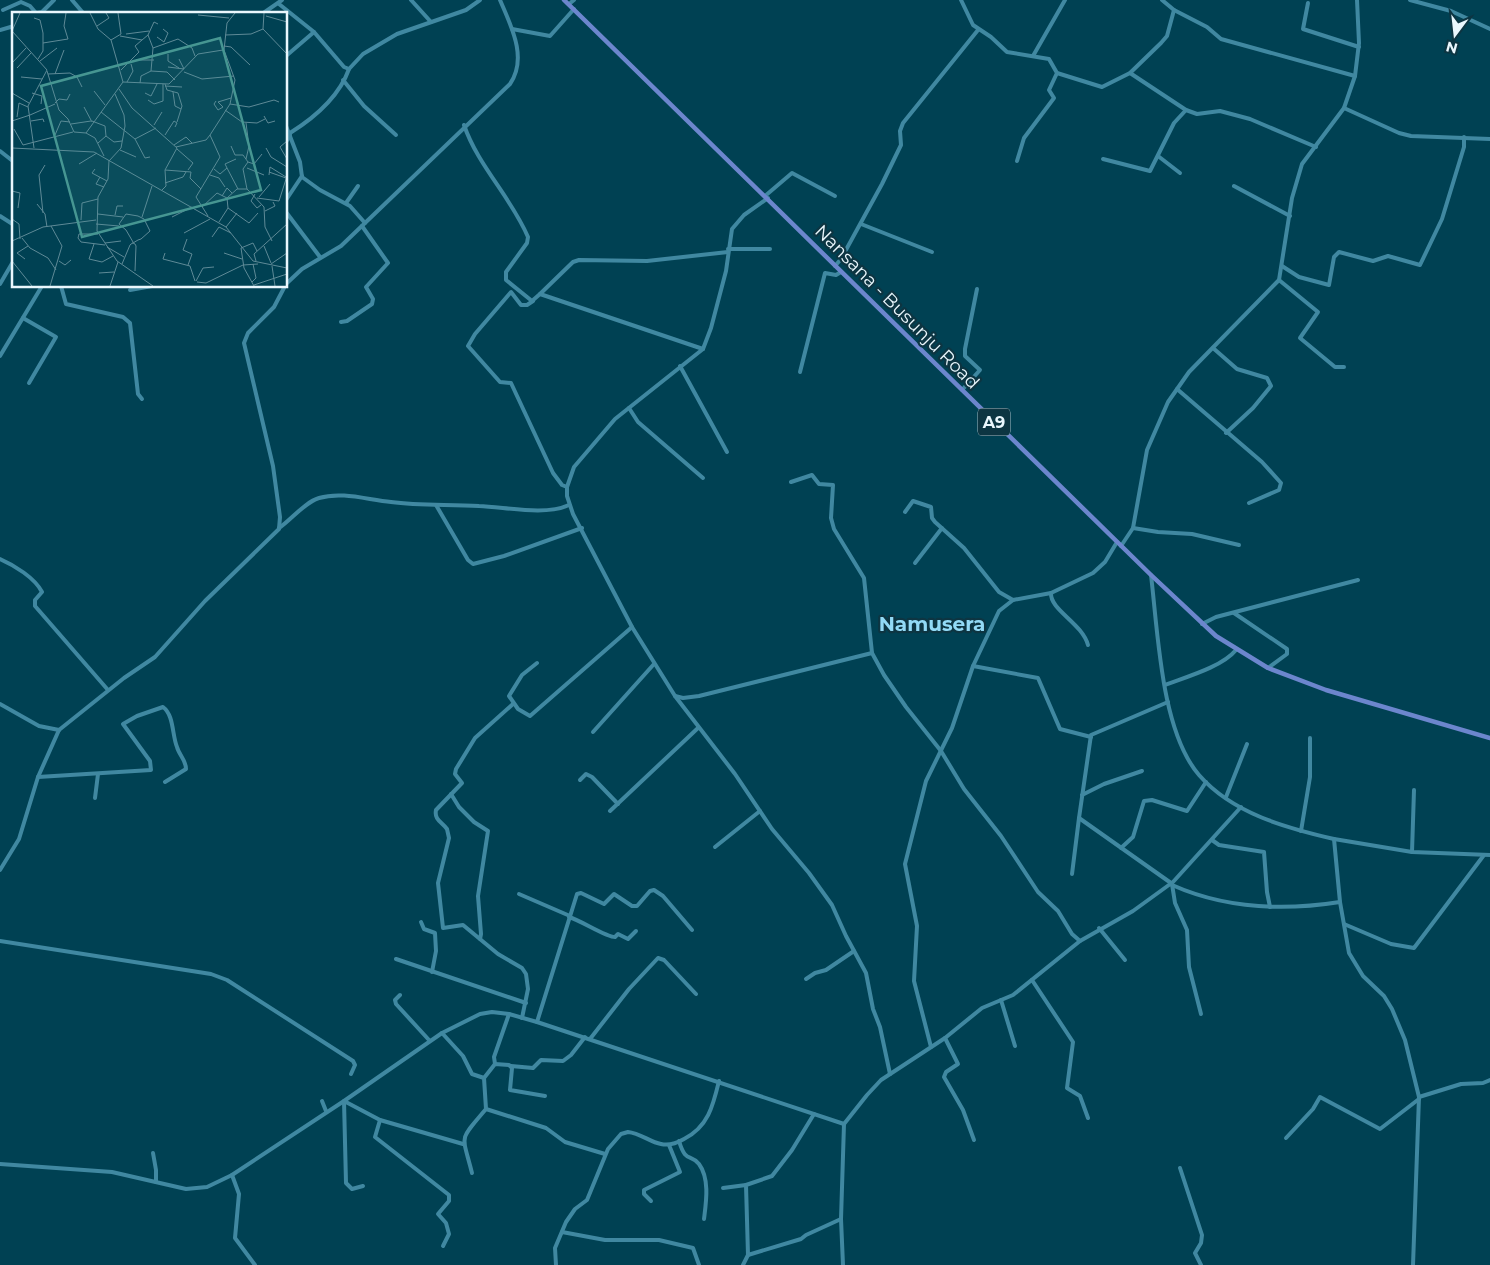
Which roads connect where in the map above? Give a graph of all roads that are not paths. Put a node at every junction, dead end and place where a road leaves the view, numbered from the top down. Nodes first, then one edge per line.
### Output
1 (54, 0) edge
2 (72, 0) edge
3 (411, 0) edge
4 (480, 0) edge
5 (500, 0) edge
6 (564, 0) edge
7 (574, 0) edge
8 (961, 0) edge
9 (1065, 0) edge
10 (1162, 0) edge
11 (1357, 0) edge
12 (1410, 0) edge
13 (281, 2) edge
14 (1308, 3) dead end
15 (569, 4) junction
16 (574, 9) junction
17 (3, 10) dead end
18 (1174, 10) junction
19 (35, 12) edge
20 (42, 12) edge
21 (82, 12) edge
22 (265, 12) edge
23 (431, 22) junction
24 (1490, 29) edge
25 (512, 30) junction
26 (978, 30) junction
27 (314, 32) junction
28 (1359, 47) junction
29 (288, 54) edge
30 (1033, 56) junction
31 (349, 69) junction
32 (1057, 73) junction
33 (1130, 73) junction
34 (1355, 76) junction
35 (343, 80) junction
36 (1344, 108) junction
37 (1186, 110) junction
38 (464, 126) junction
39 (288, 130) edge
40 (290, 134) junction
41 (396, 136) dead end
42 (1464, 137) junction
43 (288, 138) edge
44 (1490, 139) edge
45 (1316, 147) junction
46 (1, 152) edge
47 (1158, 156) junction
48 (1103, 159) dead end
49 (12, 160) edge
50 (1017, 161) dead end
51 (1180, 173) dead end
52 (302, 176) junction
53 (358, 186) dead end
54 (1234, 186) dead end
55 (835, 196) dead end
56 (288, 197) edge
57 (767, 197) junction
58 (346, 203) junction
59 (288, 215) edge
60 (0, 216) edge
61 (1290, 216) junction
62 (12, 224) edge
63 (364, 224) junction
64 (861, 224) junction
65 (770, 249) dead end
66 (728, 251) junction
67 (932, 252) dead end
68 (320, 258) junction
69 (12, 263) edge
70 (835, 266) junction
71 (1282, 266) junction
72 (841, 272) junction
73 (1279, 280) junction
74 (288, 283) edge
75 (0, 284) edge
76 (41, 288) edge
77 (62, 288) edge
78 (141, 288) edge
79 (284, 288) edge
80 (977, 289) dead end
81 (130, 290) dead end
82 (540, 294) junction
83 (533, 300) junction
84 (23, 318) junction
85 (341, 322) dead end
86 (703, 348) junction
87 (1213, 348) junction
88 (0, 356) edge
89 (680, 366) junction
90 (1344, 367) dead end
91 (800, 372) dead end
92 (29, 383) dead end
93 (1177, 389) junction
94 (962, 390) junction
95 (142, 399) dead end
96 (630, 408) junction
97 (1226, 433) junction
98 (727, 452) dead end
99 (703, 478) dead end
100 (792, 482) dead end
101 (567, 487) junction
102 (1249, 503) dead end
103 (436, 505) junction
104 (569, 505) junction
105 (906, 512) dead end
106 (582, 528) junction
107 (942, 528) junction
108 (1133, 528) junction
109 (279, 529) junction
110 (1119, 544) junction
111 (1239, 545) dead end
112 (0, 559) edge
113 (915, 563) dead end
114 (1150, 575) junction
115 (1358, 580) dead end
116 (1050, 593) junction
117 (1013, 600) junction
118 (1234, 613) junction
119 (1202, 624) junction
120 (632, 627) junction
121 (1088, 645) dead end
122 (1236, 650) junction
123 (872, 653) junction
124 (537, 663) dead end
125 (654, 664) junction
126 (973, 666) junction
127 (1268, 668) junction
128 (1165, 685) junction
129 (108, 690) junction
130 (675, 696) junction
131 (1168, 702) junction
132 (0, 704) edge
133 (513, 704) junction
134 (698, 728) junction
135 (59, 730) junction
136 (593, 732) dead end
137 (1091, 737) junction
138 (1310, 738) dead end
139 (1490, 738) edge
140 (1247, 744) dead end
141 (941, 751) junction
142 (1142, 771) dead end
143 (98, 774) junction
144 (38, 777) junction
145 (580, 780) dead end
146 (165, 782) dead end
147 (1206, 782) junction
148 (1414, 790) dead end
149 (451, 794) junction
150 (1082, 795) junction
151 (1226, 796) junction
152 (95, 798) dead end
153 (618, 804) junction
154 (1241, 807) junction
155 (610, 811) dead end
156 (760, 812) junction
157 (1079, 818) junction
158 (1301, 831) junction
159 (1334, 839) junction
160 (1212, 840) junction
161 (715, 847) dead end
162 (1121, 848) junction
163 (1412, 852) junction
164 (1484, 855) junction
165 (1490, 855) edge
166 (0, 870) edge
167 (1072, 874) dead end
168 (1172, 883) junction
169 (519, 894) dead end
170 (1340, 902) junction
171 (1270, 907) junction
172 (570, 917) junction
173 (421, 922) dead end
174 (1344, 924) junction
175 (443, 928) junction
176 (1099, 928) junction
177 (692, 930) dead end
178 (636, 931) dead end
179 (435, 933) junction
180 (480, 939) junction
181 (0, 941) edge
182 (1080, 941) junction
183 (854, 951) junction
184 (396, 960) dead end
185 (1125, 960) dead end
186 (432, 972) junction
187 (806, 978) dead end
188 (1032, 980) junction
189 (696, 994) dead end
190 (400, 995) dead end
191 (1001, 1000) junction
192 (526, 1003) junction
193 (509, 1014) junction
194 (1201, 1014) dead end
195 (522, 1018) junction
196 (537, 1022) junction
197 (442, 1033) junction
198 (584, 1037) junction
199 (945, 1038) junction
200 (590, 1039) junction
201 (429, 1040) junction
202 (1015, 1046) dead end
203 (931, 1047) junction
204 (494, 1064) junction
205 (511, 1066) junction
206 (351, 1074) dead end
207 (890, 1074) junction
208 (484, 1078) junction
209 (1490, 1080) edge
210 (719, 1081) junction
211 (545, 1096) dead end
212 (1419, 1098) junction
213 (322, 1101) dead end
214 (344, 1101) junction
215 (486, 1109) junction
216 (326, 1111) junction
217 (814, 1114) junction
218 (1088, 1118) dead end
219 (380, 1120) junction
220 (844, 1124) junction
221 (1286, 1138) dead end
222 (974, 1140) dead end
223 (679, 1142) junction
224 (463, 1144) junction
225 (669, 1145) junction
226 (153, 1153) dead end
227 (605, 1154) junction
228 (0, 1164) edge
229 (1180, 1168) dead end
230 (472, 1173) dead end
231 (232, 1175) junction
232 (156, 1182) junction
233 (746, 1185) junction
234 (363, 1186) dead end
235 (722, 1188) dead end
236 (651, 1200) dead end
237 (841, 1219) junction
238 (704, 1220) dead end
239 (562, 1232) junction
240 (443, 1246) dead end
241 (748, 1256) junction
242 (254, 1265) edge
243 (556, 1265) edge
244 (699, 1265) edge
245 (743, 1265) edge
246 (843, 1265) edge
247 (1201, 1265) edge
248 (1413, 1265) edge

1 - 20 street
2 - 21 street
3 - 23 street
4 - 23 street
5 - 25 street
6 - 15 main road, Nansana - Busunju Road / A9
7 - 15 street
8 - 26 street
9 - 30 street
10 - 18 street
11 - 28 street
12 - 24 street
13 - 22 street
13 - 27 street
14 - 28 street
15 - 16 main road, Nansana - Busunju Road / A9
16 - 25 street
16 - 57 main road, Nansana - Busunju Road / A9
17 - 19 street
18 - 33 street
18 - 34 street
23 - 31 street
25 - 38 street
26 - 30 street
26 - 64 street
27 - 29 street
27 - 31 street
28 - 34 street
30 - 32 street
31 - 35 street
32 - 33 street
32 - 50 street
33 - 37 street
34 - 36 street
35 - 40 street
35 - 41 street
36 - 42 street
36 - 45 street
37 - 45 street
37 - 47 street
38 - 63 street
38 - 83 street
39 - 40 street
40 - 43 street
40 - 52 street
42 - 44 street
42 - 71 street
45 - 61 street
46 - 49 street
47 - 48 street
47 - 51 street
52 - 56 street
52 - 58 street
53 - 58 street
54 - 61 street
55 - 57 street
57 - 66 street
57 - 70 main road, Nansana - Busunju Road / A9
58 - 63 street
59 - 68 street
60 - 62 street
61 - 71 street
63 - 68 street
63 - 85 street
64 - 67 street
64 - 70 street
65 - 66 street
66 - 82 street
66 - 86 street
68 - 74 street
69 - 75 street
70 - 72 main road, Nansana - Busunju Road / A9
71 - 73 street
72 - 91 street
72 - 94 main road, Nansana - Busunju Road / A9
73 - 87 street
73 - 90 street
76 - 84 street
77 - 95 street
78 - 81 street
79 - 109 street
80 - 94 street
82 - 83 street
82 - 86 street
83 - 101 street
84 - 88 street
84 - 92 street
86 - 89 street
87 - 93 street
87 - 97 street
89 - 96 street
89 - 98 street
93 - 97 street
93 - 108 street
94 - 110 main road, Nansana - Busunju Road / A9
96 - 99 street
96 - 101 street
97 - 102 street
100 - 123 street
101 - 104 street
103 - 104 street
103 - 106 street
103 - 109 street
104 - 106 street
105 - 107 street
106 - 120 street
107 - 113 street
107 - 117 street
108 - 110 street
108 - 111 street
109 - 129 street
110 - 114 main road, Nansana - Busunju Road / A9
110 - 116 street
112 - 129 street
114 - 119 main road, Nansana - Busunju Road / A9
114 - 128 street
115 - 118 street
116 - 117 street
116 - 121 street
117 - 126 street
118 - 119 street
118 - 127 street
119 - 122 main road, Nansana - Busunju Road / A9
120 - 125 street
120 - 133 street
122 - 127 main road, Nansana - Busunju Road / A9
122 - 128 street
123 - 130 street
123 - 141 street
124 - 133 street
125 - 130 street
125 - 136 street
126 - 137 street
126 - 141 street
127 - 139 main road, Nansana - Busunju Road / A9
128 - 131 street
129 - 135 street
130 - 134 street
131 - 137 street
131 - 147 street
132 - 135 street
133 - 149 street
134 - 153 street
134 - 156 street
135 - 144 street
137 - 150 street
138 - 158 street
140 - 151 street
141 - 182 street
141 - 203 street
142 - 150 street
143 - 144 street
143 - 146 street
143 - 152 street
144 - 166 street
145 - 153 street
147 - 151 street
147 - 162 street
148 - 163 street
149 - 175 street
149 - 180 street
150 - 157 street
151 - 154 street
153 - 155 street
154 - 158 street
154 - 160 street
156 - 161 street
156 - 183 street
157 - 162 street
157 - 167 street
158 - 159 street
159 - 163 street
159 - 170 street
160 - 168 street
160 - 171 street
162 - 168 street
163 - 164 street
164 - 165 street
164 - 174 street
168 - 171 street
168 - 176 street
168 - 194 street
169 - 172 street
170 - 171 street
170 - 174 street
172 - 177 street
172 - 178 street
172 - 196 street
173 - 179 street
174 - 212 street
175 - 179 street
175 - 180 street
176 - 182 street
176 - 185 street
179 - 186 street
180 - 192 street
181 - 206 street
182 - 188 street
183 - 187 street
183 - 207 street
184 - 186 street
186 - 192 street
188 - 191 street
188 - 218 street
189 - 200 street
190 - 201 street
191 - 199 street
191 - 202 street
192 - 195 street
193 - 195 street
193 - 197 street
193 - 204 street
195 - 196 street
196 - 198 street
197 - 201 street
197 - 208 street
198 - 200 street
198 - 205 street
199 - 203 street
199 - 222 street
200 - 210 street
201 - 214 street
203 - 207 street
204 - 205 street
204 - 208 street
205 - 211 street
207 - 220 street
208 - 215 street
209 - 212 street
210 - 217 street
210 - 223 street
212 - 221 street
212 - 248 street
213 - 216 street
214 - 216 street
214 - 219 street
214 - 234 street
215 - 224 street
215 - 227 street
216 - 231 street
217 - 220 street
217 - 233 street
219 - 224 street
219 - 240 street
220 - 237 street
223 - 225 street
223 - 238 street
224 - 230 street
225 - 227 street
225 - 236 street
226 - 232 street
227 - 239 street
228 - 232 street
229 - 247 street
231 - 232 street
231 - 242 street
233 - 235 street
233 - 241 street
237 - 241 street
237 - 246 street
239 - 243 street
239 - 244 street
241 - 245 street

